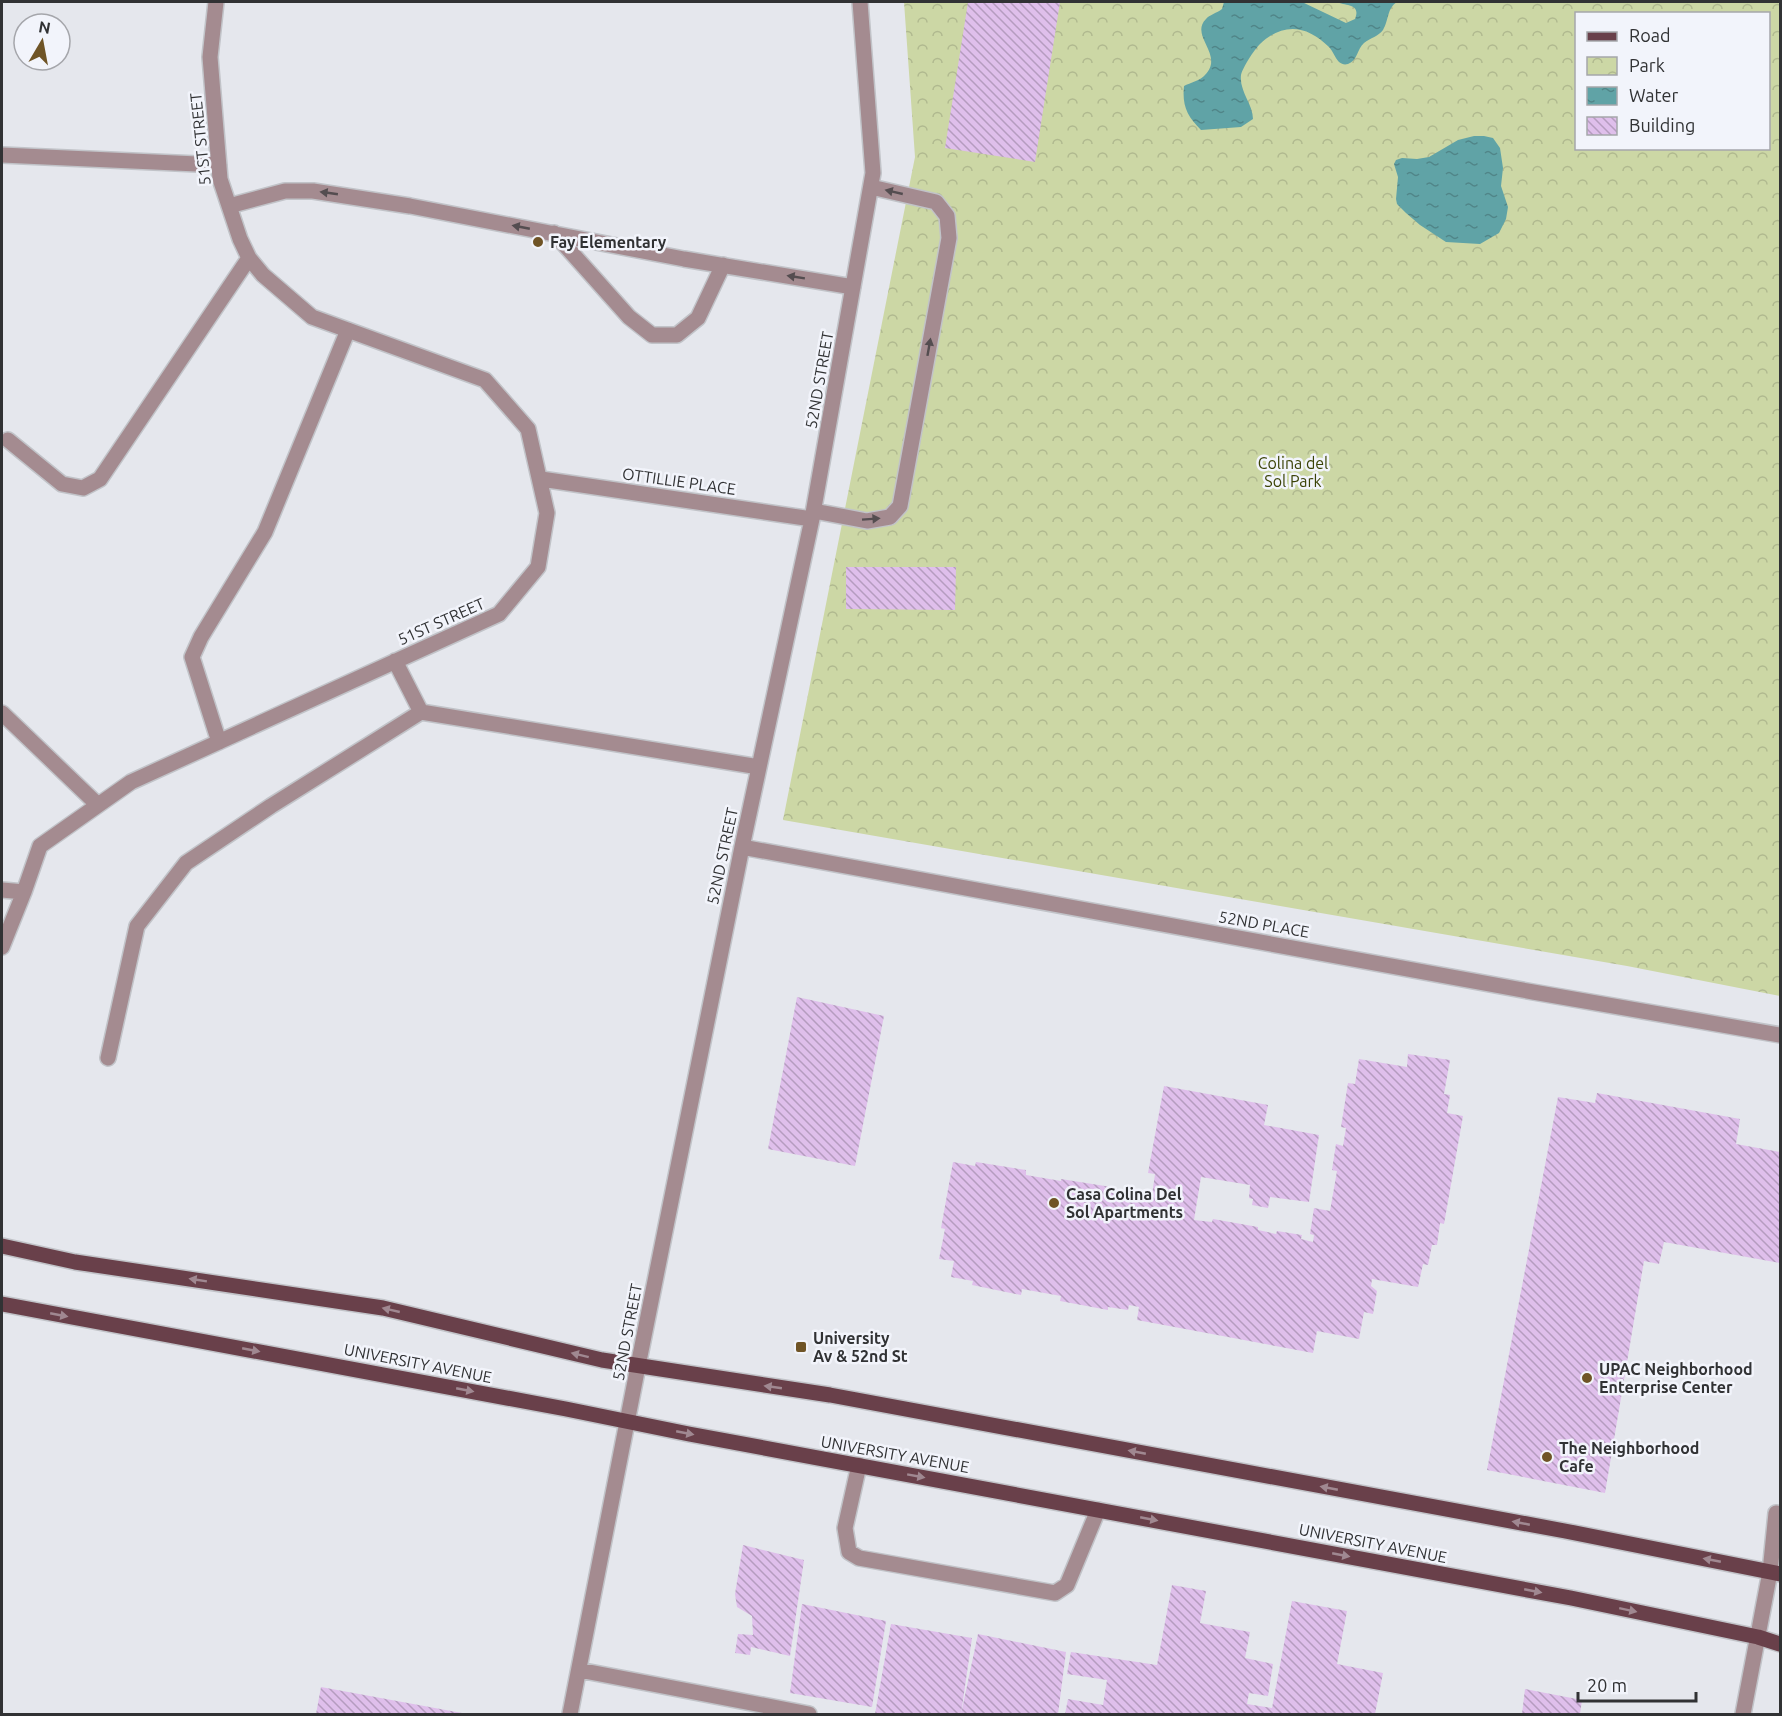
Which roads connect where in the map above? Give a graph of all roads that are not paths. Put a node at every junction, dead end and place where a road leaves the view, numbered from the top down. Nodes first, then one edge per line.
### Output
1 (216, 2) edge
2 (860, 2) edge
3 (2, 155) edge
4 (219, 165) junction
5 (871, 187) junction
6 (229, 206) junction
7 (554, 234) junction
8 (249, 258) junction
9 (723, 265) junction
10 (853, 287) junction
11 (348, 330) junction
12 (8, 440) dead end
13 (540, 479) junction
14 (813, 515) junction
15 (395, 661) junction
16 (421, 712) junction
17 (2, 713) edge
18 (219, 742) junction
19 (759, 767) junction
20 (98, 805) junction
21 (742, 848) junction
22 (2, 890) edge
23 (24, 892) junction
24 (2, 947) edge
25 (1780, 1035) edge
26 (108, 1058) dead end
27 (2, 1246) edge
28 (2, 1304) edge
29 (638, 1366) junction
30 (627, 1422) junction
31 (859, 1466) junction
32 (1098, 1510) junction
33 (1776, 1513) dead end
34 (1775, 1573) edge
35 (1758, 1637) junction
36 (1780, 1644) edge
37 (579, 1670) junction
38 (570, 1714) edge
39 (809, 1714) edge
40 (1743, 1714) edge

1 - 4 street, 51ST STREET
2 - 5 street, 52ND STREET
3 - 4 street
4 - 6 street, 51ST STREET
5 - 10 street, 52ND STREET
14 -> 5 street, OTTILLIE PLACE
7 -> 6 street
6 - 8 street, 51ST STREET
7 - 9 street
7 - 9 street
8 - 11 street, 51ST STREET
8 - 12 street
10 -> 9 street
10 - 14 street, 52ND STREET
11 - 13 street, 51ST STREET
11 - 18 street
13 - 14 street, OTTILLIE PLACE
13 - 15 street, 51ST STREET
14 - 19 street, 52ND STREET
15 - 16 street
15 - 18 street, 51ST STREET
16 - 19 street
16 - 26 street
17 - 20 street
18 - 20 street, 51ST STREET
19 - 21 street, 52ND STREET
20 - 23 street, 51ST STREET
21 - 25 street, 52ND PLACE
21 - 29 street, 52ND STREET
22 - 23 street
23 - 24 street, 51ST STREET
29 -> 27 main road
28 -> 30 main road, UNIVERSITY AVENUE
29 - 30 street, 52ND STREET
34 -> 29 main road
30 -> 31 main road, UNIVERSITY AVENUE
30 - 37 street, 52ND STREET
31 -> 32 main road, UNIVERSITY AVENUE
31 - 32 street
32 -> 35 main road, UNIVERSITY AVENUE
33 - 34 street
34 - 35 street
35 - 36 main road, UNIVERSITY AVENUE
35 - 40 street
37 - 38 street, 52ND STREET
37 - 39 street

